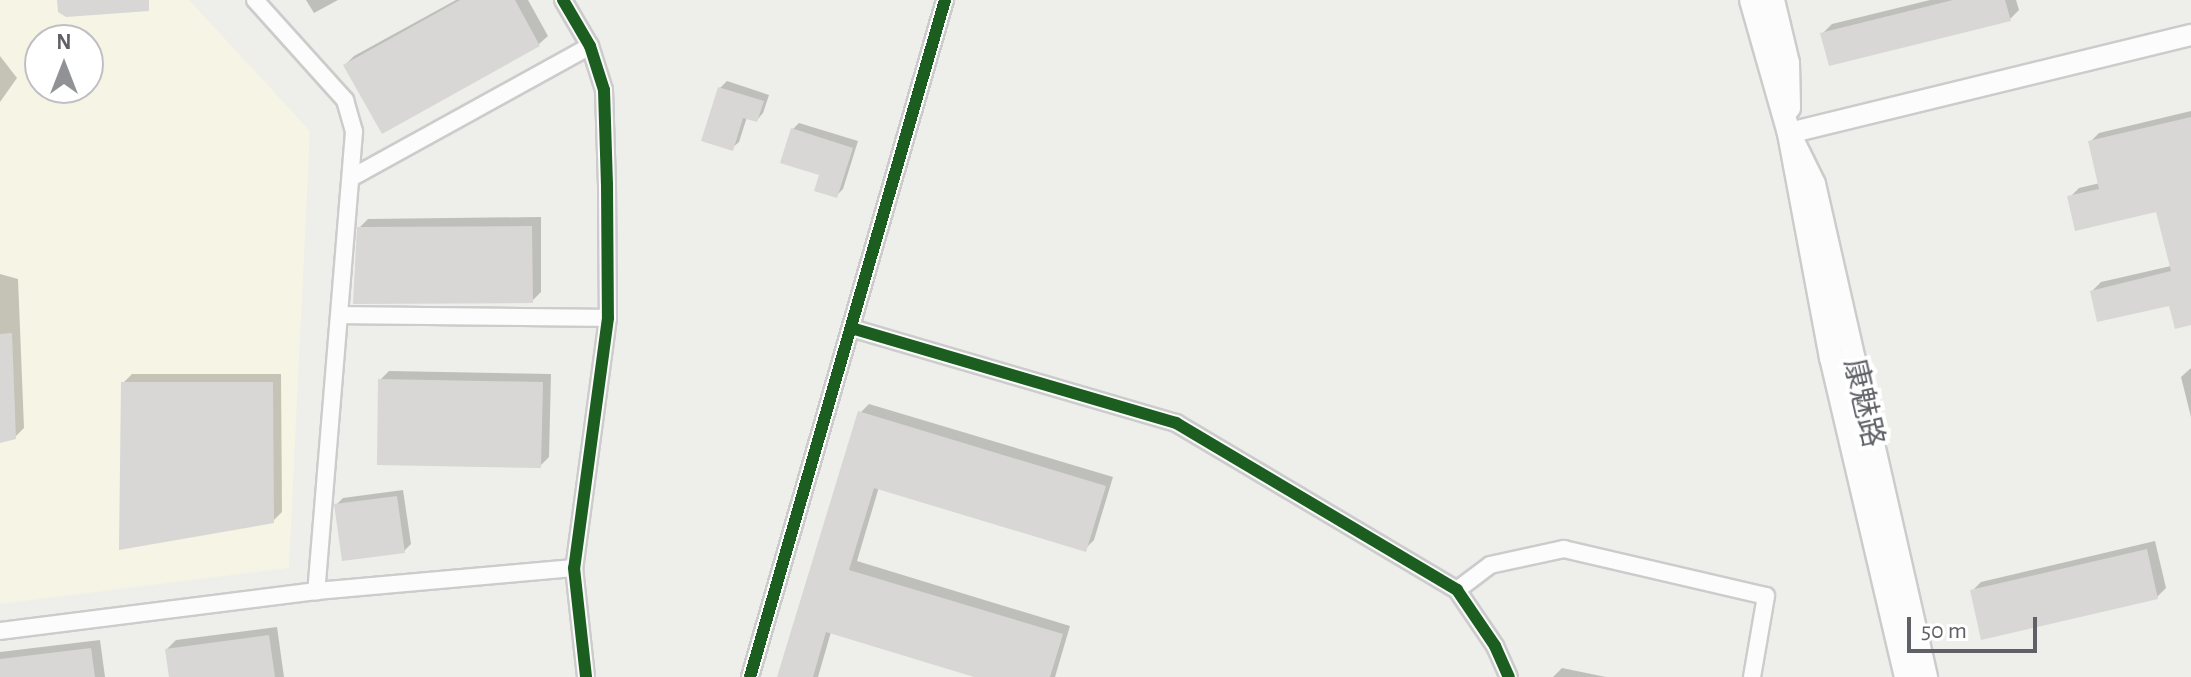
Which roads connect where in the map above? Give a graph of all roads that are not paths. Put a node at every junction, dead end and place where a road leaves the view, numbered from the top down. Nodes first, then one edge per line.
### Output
1 (255, 0) edge
2 (563, 0) edge
3 (945, 0) edge
4 (1751, 0) edge
5 (1773, 0) edge
6 (2191, 35) edge
7 (590, 46) junction
8 (1789, 133) junction
9 (351, 178) junction
10 (340, 315) junction
11 (608, 318) junction
12 (851, 328) junction
13 (574, 568) junction
14 (1457, 590) junction
15 (316, 591) junction
16 (0, 631) edge
17 (586, 677) edge
18 (750, 677) edge
19 (1509, 677) edge
20 (1752, 677) edge
21 (1906, 677) edge
22 (1926, 677) edge

1 - 9 street
2 - 7 street
3 - 12 street
4 - 8 main road, 康魅路
5 - 8 main road, 康魅路
6 - 8 street
7 - 9 street
7 - 11 street
8 - 21 main road, 康魅路
8 - 22 main road, 康魅路
9 - 10 street
10 - 11 street
10 - 15 street
11 - 13 street
12 - 14 street
12 - 18 street
13 - 15 street
13 - 17 street
14 - 19 street
14 - 20 street
15 - 16 street

